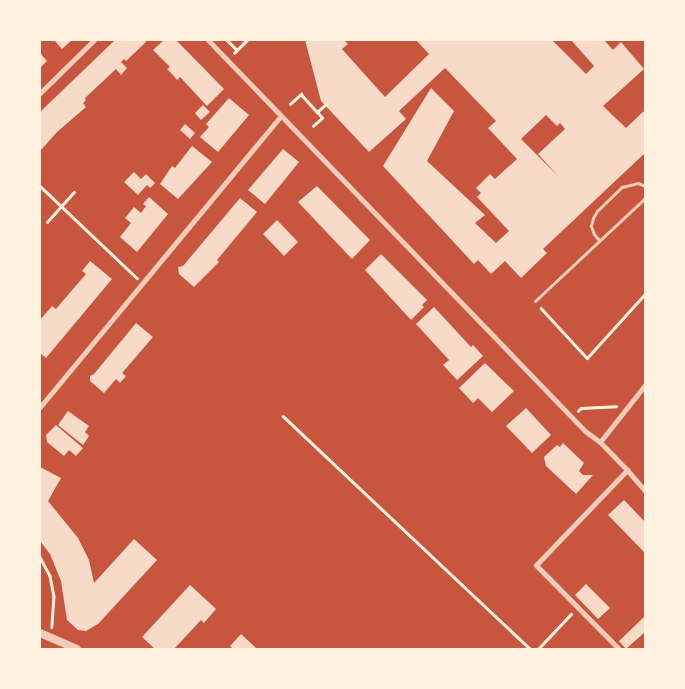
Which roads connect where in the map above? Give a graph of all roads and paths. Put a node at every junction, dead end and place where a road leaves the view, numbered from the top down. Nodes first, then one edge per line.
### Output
1 (94, 40) edge
2 (208, 40) edge
3 (227, 40) edge
4 (247, 40) edge
5 (40, 93) edge
6 (290, 104) dead end
7 (325, 105) dead end
8 (317, 112) junction
9 (281, 116) junction
10 (313, 126) dead end
11 (40, 186) edge
12 (645, 186) edge
13 (74, 192) dead end
14 (645, 198) edge
15 (62, 206) junction
16 (47, 222) dead end
17 (600, 240) junction
18 (142, 283) junction
19 (645, 294) edge
20 (534, 301) joint
21 (645, 385) edge
22 (630, 405) junction
23 (40, 407) edge
24 (283, 416) dead end
25 (572, 418) junction
26 (600, 442) junction
27 (627, 470) junction
28 (645, 491) edge
29 (40, 557) edge
30 (577, 606) junction
31 (40, 633) edge
32 (49, 637) junction
33 (77, 649) edge
34 (530, 649) edge
35 (538, 649) edge
36 (620, 649) edge

1 - 5 street
2 - 9 street
3 - 4 path
6 - 8 path
7 - 8 path
8 - 10 path
9 - 18 street
9 - 25 street
11 - 15 path
12 - 17 lane
13 - 15 path
14 - 17 lane
15 - 16 path
15 - 18 path
17 - 20 lane
18 - 23 street
19 - 20 path
21 - 22 street
22 - 25 path
22 - 26 street
24 - 34 path
25 - 26 street
26 - 27 street
27 - 28 street
27 - 30 street
29 - 32 path
30 - 35 path
30 - 36 street
31 - 32 street
32 - 33 street

